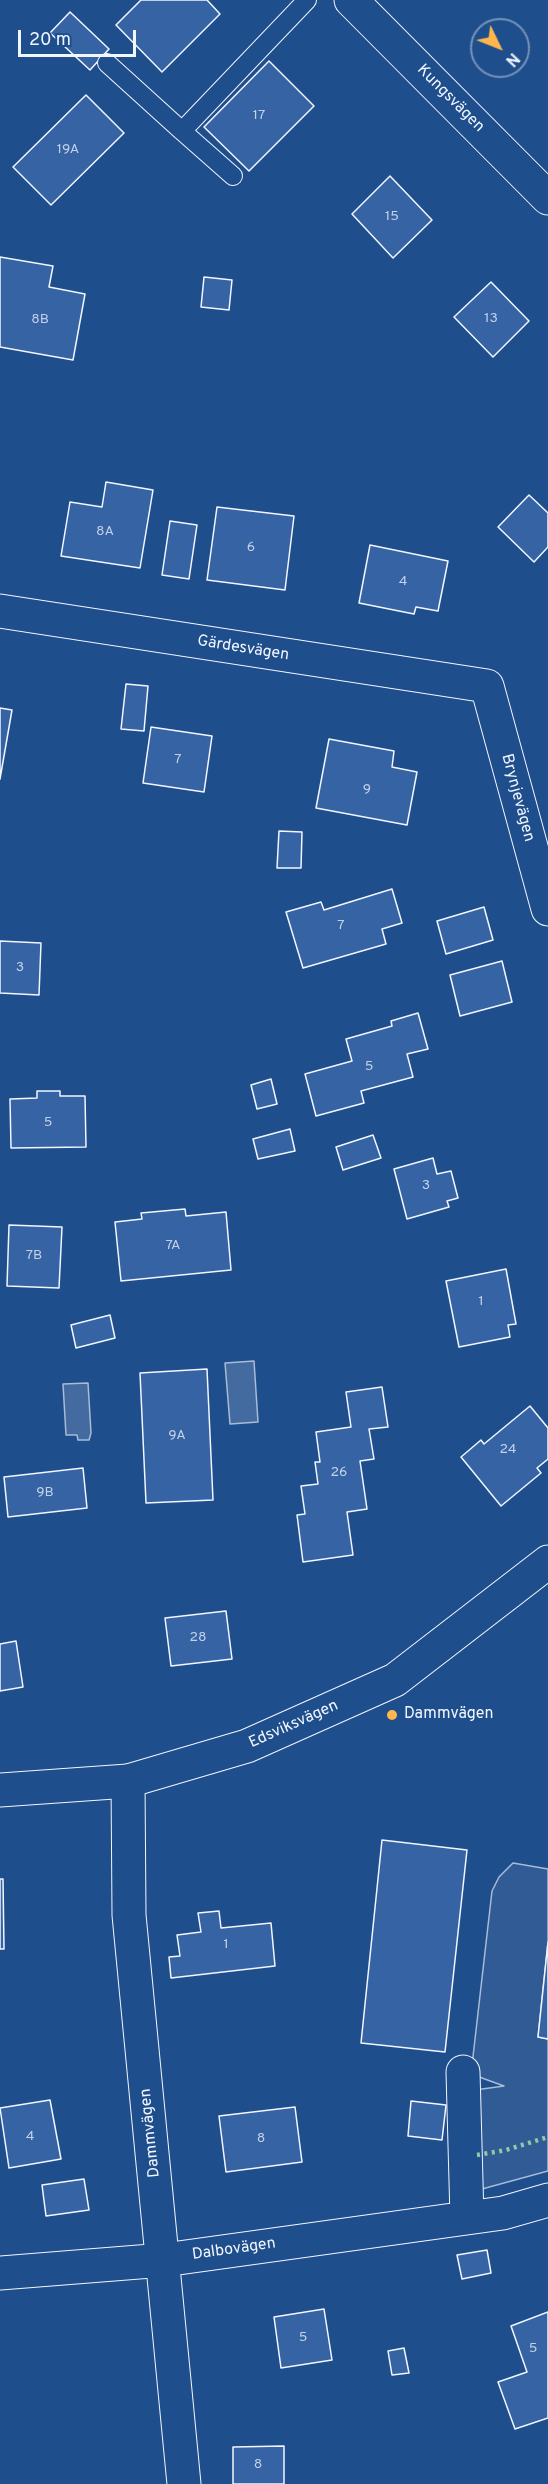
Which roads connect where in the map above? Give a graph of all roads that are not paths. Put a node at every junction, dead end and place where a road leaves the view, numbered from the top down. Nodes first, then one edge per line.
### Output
1 (307, 0) edge
2 (351, 0) edge
3 (107, 63) dead end
4 (182, 130) junction
5 (233, 176) dead end
6 (548, 198) edge
7 (0, 611) edge
8 (487, 686) joint
9 (548, 909) edge
10 (548, 1562) edge
11 (128, 1781) junction
12 (0, 1790) edge
13 (463, 2072) dead end
14 (548, 2200) edge
15 (467, 2218) junction
16 (164, 2260) junction
17 (0, 2273) edge
18 (184, 2484) edge

1 - 4 lane
2 - 6 street, Kungsvägen
3 - 4 lane
4 - 5 lane
7 - 8 street, Gärdesvägen
8 - 9 street, Brynjevägen
10 - 11 street, Edsviksvägen
11 - 12 street, Edsviksvägen
11 - 16 street, Dammvägen
13 - 15 street
14 - 15 street, Dalbovägen
15 - 16 street, Dalbovägen
16 - 17 street, Dalbovägen
16 - 18 street, Dammvägen

